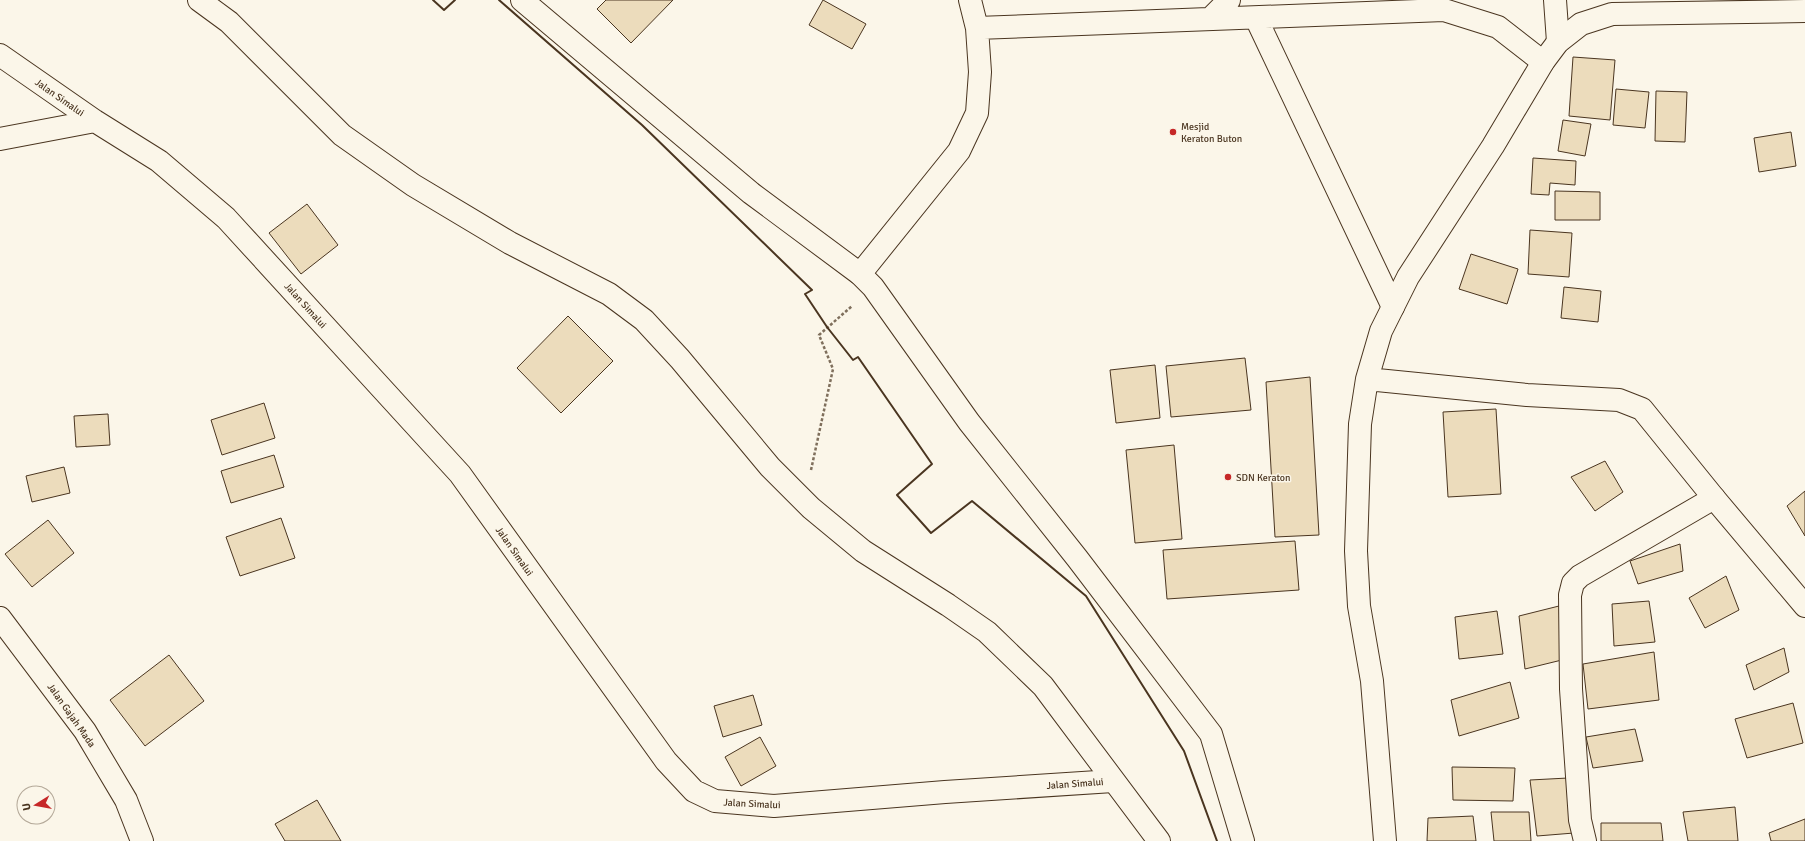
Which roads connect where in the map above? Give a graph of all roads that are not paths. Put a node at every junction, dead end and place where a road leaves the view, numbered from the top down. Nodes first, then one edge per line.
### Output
1 (199, 0) edge
2 (522, 0) edge
3 (970, 0) edge
4 (1229, 0) edge
5 (1555, 0) edge
6 (1805, 11) edge
7 (1256, 18) junction
8 (1210, 19) junction
9 (977, 28) junction
10 (1558, 42) junction
11 (0, 55) edge
12 (1544, 62) junction
13 (95, 121) junction
14 (0, 139) edge
15 (866, 280) junction
16 (1393, 307) junction
17 (1367, 379) junction
18 (1714, 498) junction
19 (1805, 606) edge
20 (0, 618) edge
21 (1113, 781) junction
22 (142, 841) edge
23 (1159, 841) edge
24 (1243, 841) edge
25 (1385, 841) edge
26 (1585, 841) edge

1 - 21 main road
2 - 15 main road
3 - 9 main road
4 - 8 main road
5 - 10 main road
6 - 10 main road
7 - 8 main road
7 - 12 main road
7 - 16 main road
8 - 9 main road
9 - 15 main road
10 - 12 main road
11 - 13 main road, Jalan Simalui
12 - 16 main road
13 - 14 main road
13 - 21 main road, Jalan Simalui
15 - 24 main road
16 - 17 main road
17 - 18 main road
17 - 25 main road
18 - 19 main road
18 - 26 main road
20 - 22 main road, Jalan Gajah Mada
21 - 23 main road

